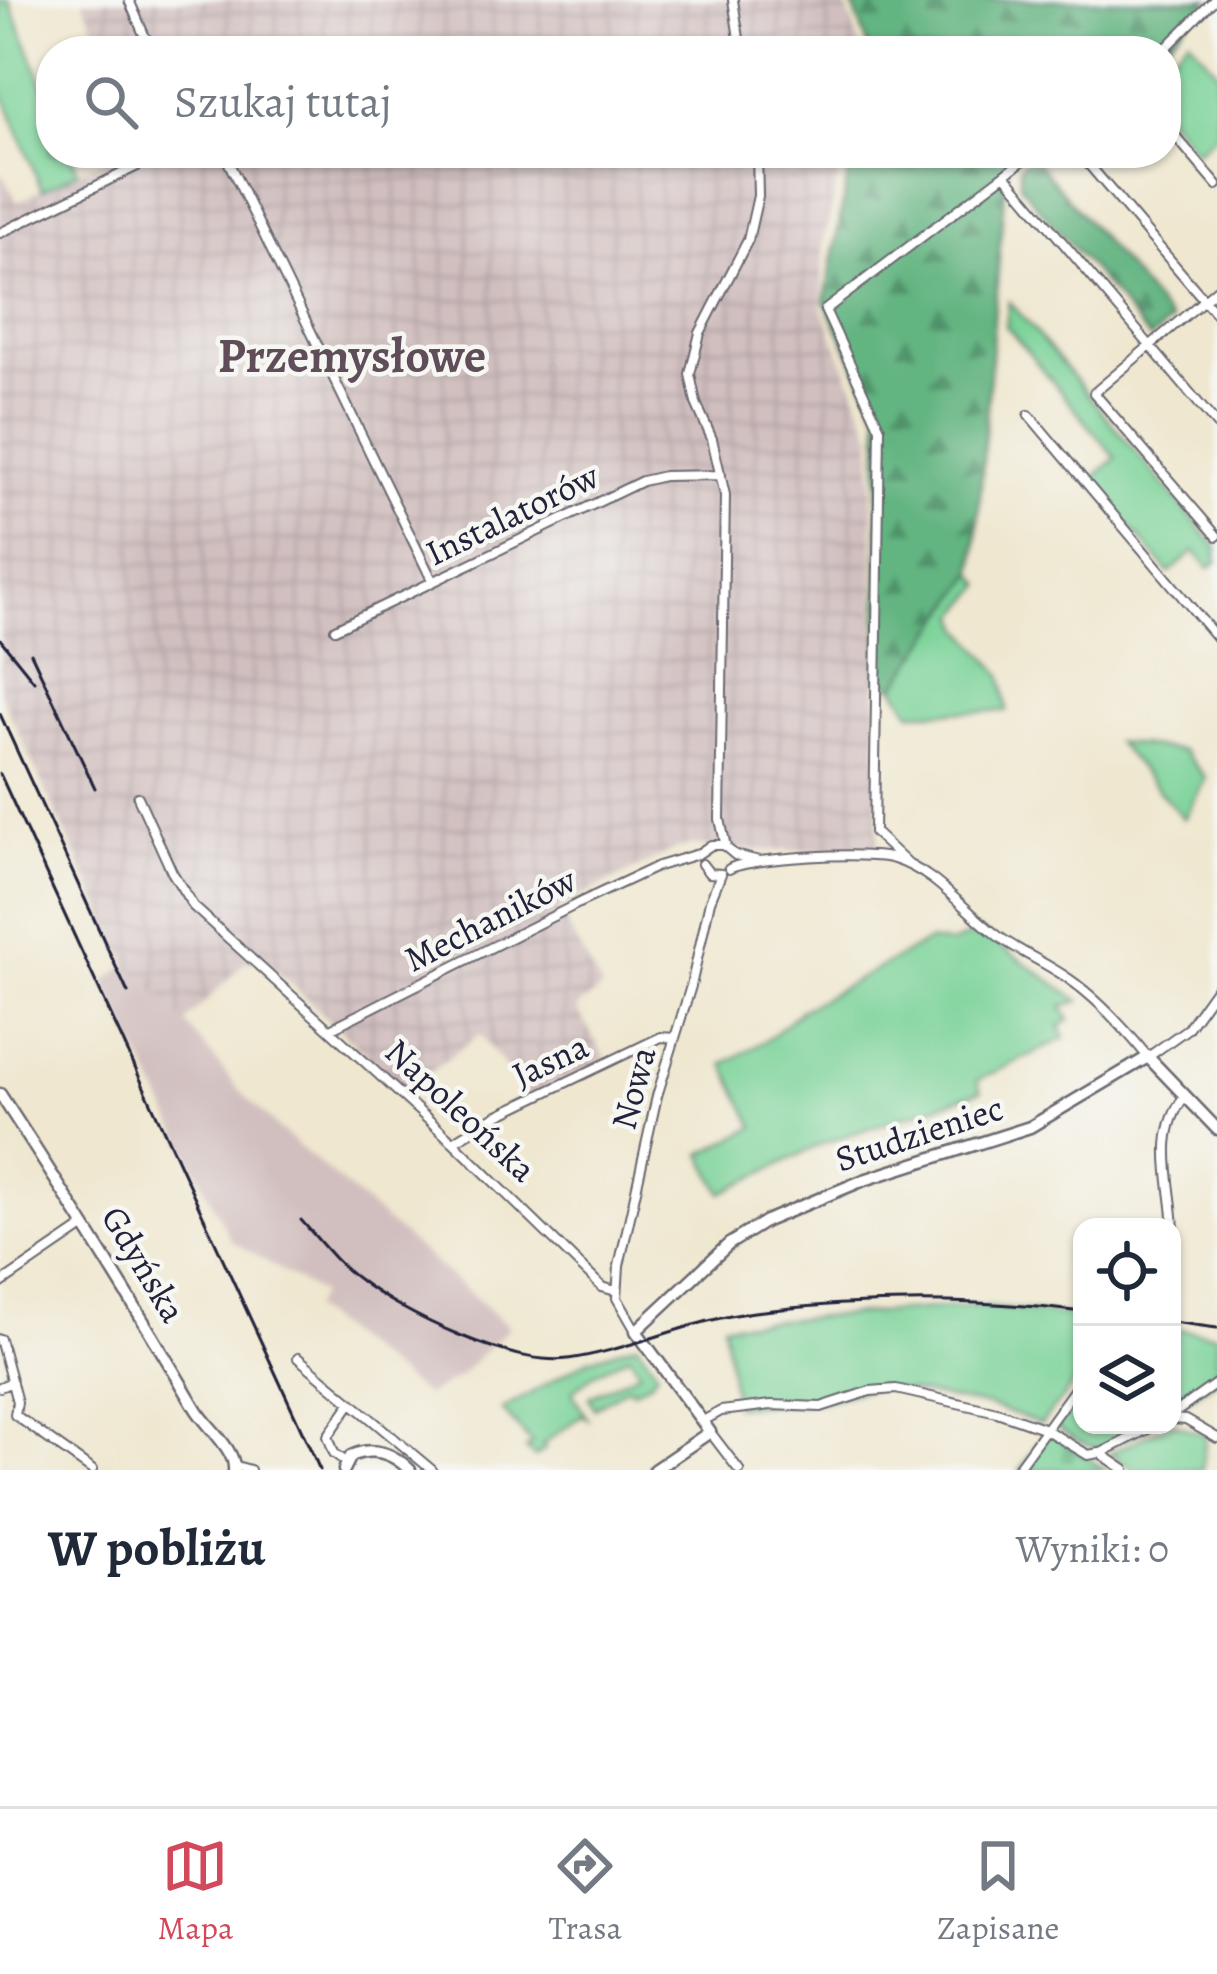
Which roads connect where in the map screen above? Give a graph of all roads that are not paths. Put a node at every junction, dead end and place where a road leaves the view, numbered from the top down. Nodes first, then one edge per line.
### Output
1 (129, 0) edge
2 (733, 0) edge
3 (1214, 3) edge
4 (145, 36) edge
5 (739, 36) edge
6 (1179, 36) edge
7 (1181, 142) edge
8 (133, 168) edge
9 (231, 168) edge
10 (757, 168) edge
11 (1013, 168) edge
12 (1092, 168) edge
13 (1005, 174) junction
14 (1217, 184) edge
15 (0, 233) edge
16 (1217, 289) edge
17 (1204, 300) junction
18 (1217, 315) edge
19 (1150, 346) junction
20 (1029, 415) dead end
21 (1217, 425) edge
22 (721, 476) junction
23 (1217, 536) edge
24 (434, 582) junction
25 (335, 629) dead end
26 (1217, 638) edge
27 (138, 797) dead end
28 (720, 819) junction
29 (707, 848) junction
30 (729, 850) junction
31 (759, 861) junction
32 (675, 862) junction
33 (702, 864) junction
34 (909, 865) junction
35 (725, 871) junction
36 (709, 873) junction
37 (710, 902) junction
38 (1217, 987) edge
39 (330, 1029) junction
40 (674, 1038) junction
41 (1148, 1057) junction
42 (0, 1094) edge
43 (1185, 1096) junction
44 (1217, 1129) edge
45 (453, 1142) junction
46 (1173, 1218) edge
47 (86, 1226) junction
48 (0, 1284) edge
49 (616, 1291) junction
50 (636, 1331) junction
51 (0, 1339) edge
52 (298, 1358) dead end
53 (12, 1382) junction
54 (1217, 1383) edge
55 (0, 1387) edge
56 (1073, 1390) edge
57 (351, 1403) junction
58 (1181, 1410) edge
59 (1181, 1419) edge
60 (707, 1426) junction
61 (1043, 1428) junction
62 (1139, 1434) edge
63 (1217, 1438) edge
64 (1100, 1454) junction
65 (345, 1466) edge
66 (235, 1468) edge
67 (92, 1470) edge
68 (250, 1470) edge
69 (410, 1470) edge
70 (432, 1470) edge
71 (654, 1470) edge
72 (740, 1470) edge
73 (1016, 1470) edge
74 (1125, 1470) edge

1 - 4 street
2 - 5 street
3 - 6 street
7 - 14 street
8 - 15 street
9 - 24 street
10 - 22 street
11 - 13 street
12 - 17 street
13 - 19 street
13 - 34 street
16 - 17 street
17 - 18 street
17 - 19 street
19 - 21 street
19 - 23 street
20 - 26 street
22 - 24 street, Instalatorów
22 - 28 street
24 - 25 street, Instalatorów
27 - 39 street, Napoleońska
28 - 29 street
28 - 30 street
29 - 30 street
29 - 32 street, Mechaników
29 - 33 street
30 - 31 street
30 - 35 street, Nowa
31 - 34 street
31 - 35 street
32 - 33 street
32 - 39 street, Mechaników
33 - 36 street
34 - 41 street
35 - 36 street
35 - 37 street, Nowa
36 - 37 street, Nowa
37 - 40 street, Nowa
38 - 41 street, Studzieniec
39 - 45 street, Napoleońska
40 - 45 street, Jasna
40 - 49 street, Nowa
41 - 43 main road
41 - 50 main road, Studzieniec
42 - 47 main road, Gdyńska
43 - 44 main road
43 - 46 street
45 - 49 street, Napoleońska
47 - 48 street
47 - 66 main road, Gdyńska
49 - 50 street, Napoleońska
50 - 60 main road, Napoleońska
51 - 53 street
52 - 57 street
53 - 55 street
53 - 67 street
54 - 58 street
56 - 61 street
57 - 65 street
57 - 70 street
59 - 63 street
60 - 61 street
60 - 71 main road
60 - 72 street, Napoleońska
61 - 64 street
61 - 73 street
62 - 64 street
64 - 74 street
65 - 69 main road
66 - 68 street

